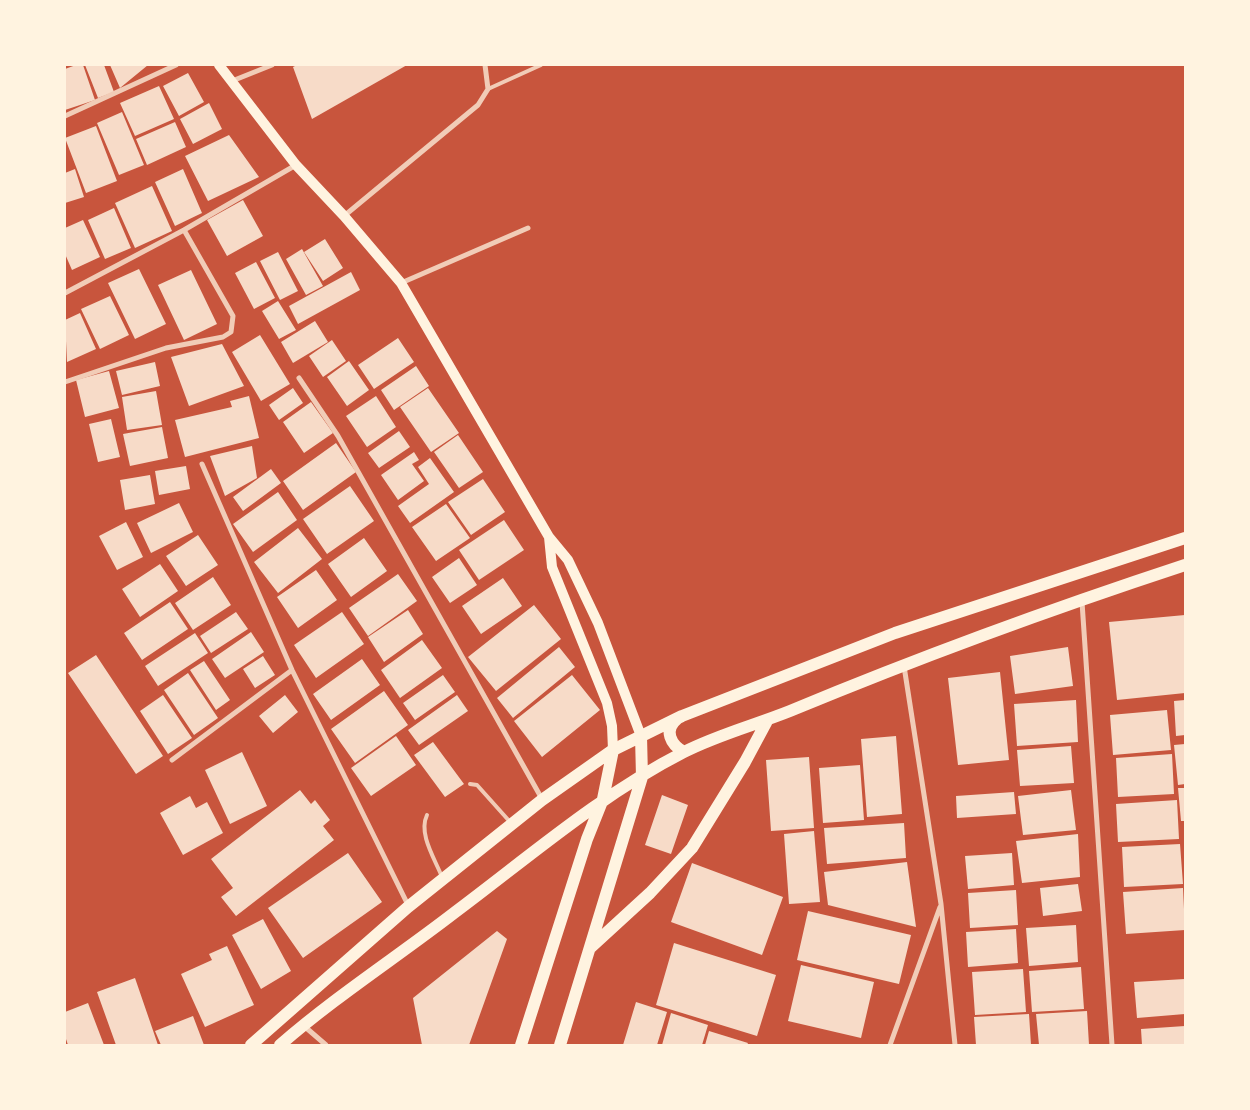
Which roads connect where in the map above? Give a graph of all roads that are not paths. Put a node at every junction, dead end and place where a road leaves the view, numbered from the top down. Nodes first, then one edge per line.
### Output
1 (176, 65) edge
2 (219, 65) edge
3 (272, 65) edge
4 (484, 65) edge
5 (541, 65) edge
6 (232, 81) junction
7 (488, 89) junction
8 (65, 116) edge
9 (296, 165) junction
10 (344, 216) junction
11 (528, 228) dead end
12 (184, 230) junction
13 (401, 283) junction
14 (65, 293) edge
15 (299, 378) dead end
16 (65, 382) edge
17 (202, 464) dead end
18 (549, 537) junction
19 (1185, 538) edge
20 (1185, 565) edge
21 (1082, 599) junction
22 (904, 663) junction
23 (292, 670) junction
24 (682, 716) junction
25 (767, 721) junction
26 (642, 736) junction
27 (613, 750) junction
28 (684, 752) junction
29 (172, 760) dead end
30 (642, 777) junction
31 (470, 784) dead end
32 (603, 799) junction
33 (542, 800) junction
34 (427, 815) dead end
35 (512, 824) junction
36 (443, 879) junction
37 (941, 904) junction
38 (408, 907) junction
39 (590, 948) junction
40 (303, 1025) junction
41 (251, 1045) edge
42 (280, 1045) edge
43 (326, 1045) edge
44 (521, 1045) edge
45 (560, 1045) edge
46 (890, 1045) edge
47 (955, 1045) edge
48 (1112, 1045) edge

1 - 8 street
2 - 6 main road
3 - 6 street
4 - 7 street
5 - 7 lane
6 - 9 main road
7 - 10 street
9 - 10 main road
9 - 12 street
10 - 13 main road
11 - 13 street
12 - 14 street
12 - 16 street
13 - 18 main road
15 - 33 street
17 - 23 street
18 - 26 main road
18 - 27 main road
19 - 24 main road
20 - 21 main road
21 - 22 main road
21 - 48 street
22 - 25 main road
22 - 37 street
23 - 29 street
23 - 38 street
24 - 26 main road
24 - 28 main road
25 - 28 main road
25 - 39 main road
26 - 27 main road
26 - 30 main road
27 - 32 main road
27 - 33 main road
28 - 30 main road
30 - 32 main road
30 - 39 main road
31 - 35 lane
32 - 40 main road
32 - 44 main road
33 - 35 main road
34 - 36 lane
35 - 36 main road
36 - 38 main road
37 - 46 street
37 - 47 street
38 - 41 main road
39 - 45 main road
40 - 42 main road
40 - 43 street

